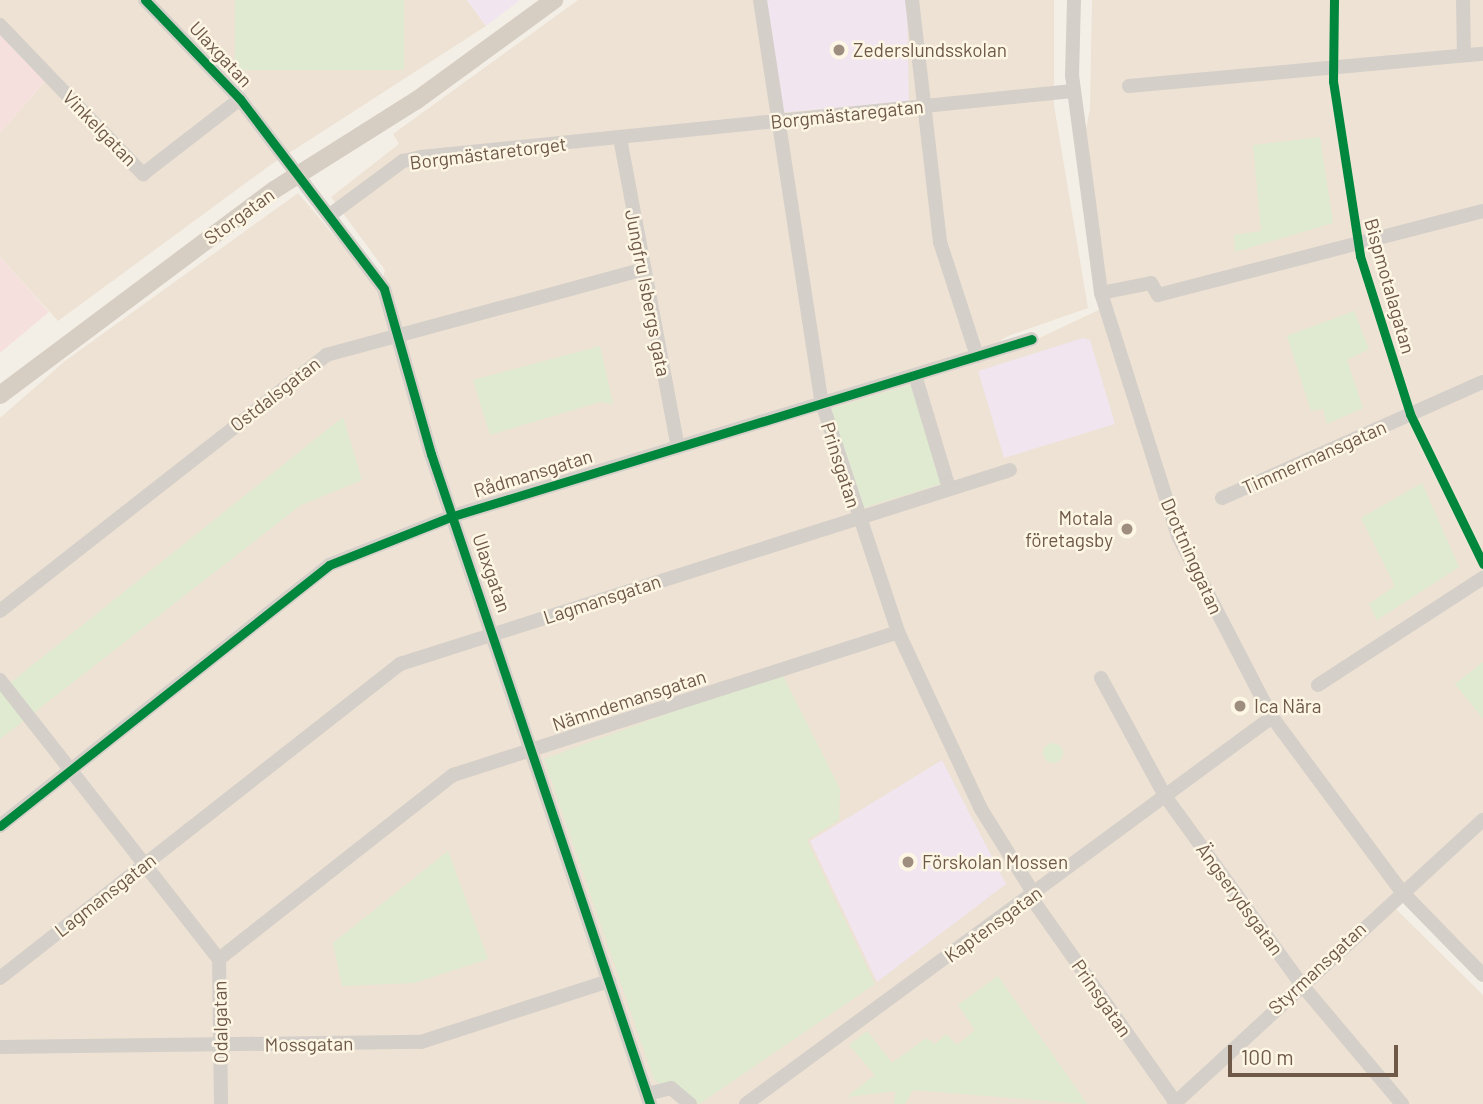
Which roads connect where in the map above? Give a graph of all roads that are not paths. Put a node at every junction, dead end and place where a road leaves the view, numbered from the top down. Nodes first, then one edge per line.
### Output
1 (145, 0) edge
2 (540, 0) edge
3 (554, 0) edge
4 (760, 0) edge
5 (912, 0) edge
6 (1076, 0) edge
7 (1463, 0) edge
8 (0, 25) edge
9 (1483, 54) edge
10 (1464, 55) junction
11 (1129, 86) dead end
12 (1073, 91) junction
13 (240, 99) junction
14 (921, 106) junction
15 (774, 122) junction
16 (620, 138) junction
17 (295, 171) junction
18 (1483, 211) edge
19 (330, 215) junction
20 (642, 270) junction
21 (1101, 293) junction
22 (397, 334) junction
23 (1032, 339) dead end
24 (977, 356) junction
25 (915, 375) junction
26 (1483, 382) edge
27 (0, 384) edge
28 (0, 395) edge
29 (822, 404) junction
30 (678, 448) junction
31 (1010, 470) dead end
32 (949, 488) junction
33 (1222, 498) dead end
34 (453, 516) junction
35 (858, 517) junction
36 (1483, 578) edge
37 (0, 611) edge
38 (898, 632) junction
39 (494, 634) junction
40 (1101, 678) dead end
41 (0, 680) edge
42 (1318, 685) dead end
43 (1272, 718) junction
44 (532, 750) junction
45 (71, 769) junction
46 (1165, 796) junction
47 (1483, 820) edge
48 (0, 826) edge
49 (145, 863) junction
50 (1402, 892) junction
51 (1032, 895) junction
52 (219, 959) junction
53 (1483, 975) edge
54 (0, 978) edge
55 (609, 981) junction
56 (1301, 984) junction
57 (221, 1045) junction
58 (0, 1047) edge
59 (648, 1099) edge
60 (1174, 1102) edge
61 (221, 1104) edge
62 (690, 1104) edge
63 (746, 1104) edge
64 (1402, 1104) edge

1 - 13 street, Ulaxgatan
2 - 17 main road, Storgatan
3 - 17 main road, Storgatan
4 - 15 street, Prinsgatan
5 - 14 street
6 - 12 street, Drottninggatan
7 - 10 street
8 - 13 street, Vinkelgatan
9 - 10 street
10 - 11 street
12 - 14 street, Borgmästaregatan
12 - 21 street, Drottninggatan
13 - 17 street, Ulaxgatan
14 - 15 street, Borgmästaregatan
14 - 24 street
15 - 16 street, Borgmästaregatan
15 - 29 street, Prinsgatan
16 - 19 street, Borgmästaretorget
16 - 20 street, Jungfru Isbergs gata
17 - 19 street, Ulaxgatan
17 - 27 main road, Storgatan
17 - 28 main road, Storgatan
18 - 21 street
19 - 22 street, Ulaxgatan
20 - 22 street, Ostdalsgatan
20 - 30 street, Jungfru Isbergs gata
21 - 43 street, Drottninggatan
22 - 34 street, Ulaxgatan
22 - 37 street, Ostdalsgatan
23 - 24 street, Rådmansgatan
24 - 25 street, Rådmansgatan
25 - 29 street, Rådmansgatan
25 - 32 street
26 - 33 street, Timmermansgatan
29 - 30 street, Rådmansgatan
29 - 35 street, Prinsgatan
30 - 34 street, Rådmansgatan
31 - 32 street, Lagmansgatan
32 - 35 street, Lagmansgatan
34 - 39 street, Ulaxgatan
34 - 45 street, Rådmansgatan
35 - 38 street, Prinsgatan
35 - 39 street, Lagmansgatan
36 - 42 street
38 - 44 street, Nämndemansgatan
38 - 51 street, Prinsgatan
39 - 44 street, Ulaxgatan
39 - 49 street, Lagmansgatan
40 - 46 street, Ängserydsgatan
41 - 45 street, Odalgatan
43 - 46 street, Kaptensgatan
43 - 50 street, Drottninggatan
44 - 52 street, Nämndemansgatan
44 - 55 street, Ulaxgatan
45 - 48 street, Rådmansgatan
45 - 49 street, Odalgatan
46 - 51 street, Kaptensgatan
46 - 56 street, Ängserydsgatan
47 - 50 street, Styrmansgatan
49 - 52 street, Odalgatan
49 - 54 street, Lagmansgatan
50 - 53 street, Drottninggatan
50 - 56 street, Styrmansgatan
51 - 60 street, Prinsgatan
51 - 63 street, Kaptensgatan
52 - 57 street, Odalgatan
55 - 57 street, Mossgatan
55 - 59 street, Ulaxgatan
56 - 60 street, Styrmansgatan
56 - 64 street, Ängserydsgatan
57 - 58 street, Mossgatan
57 - 61 street, Odalgatan
59 - 62 street

